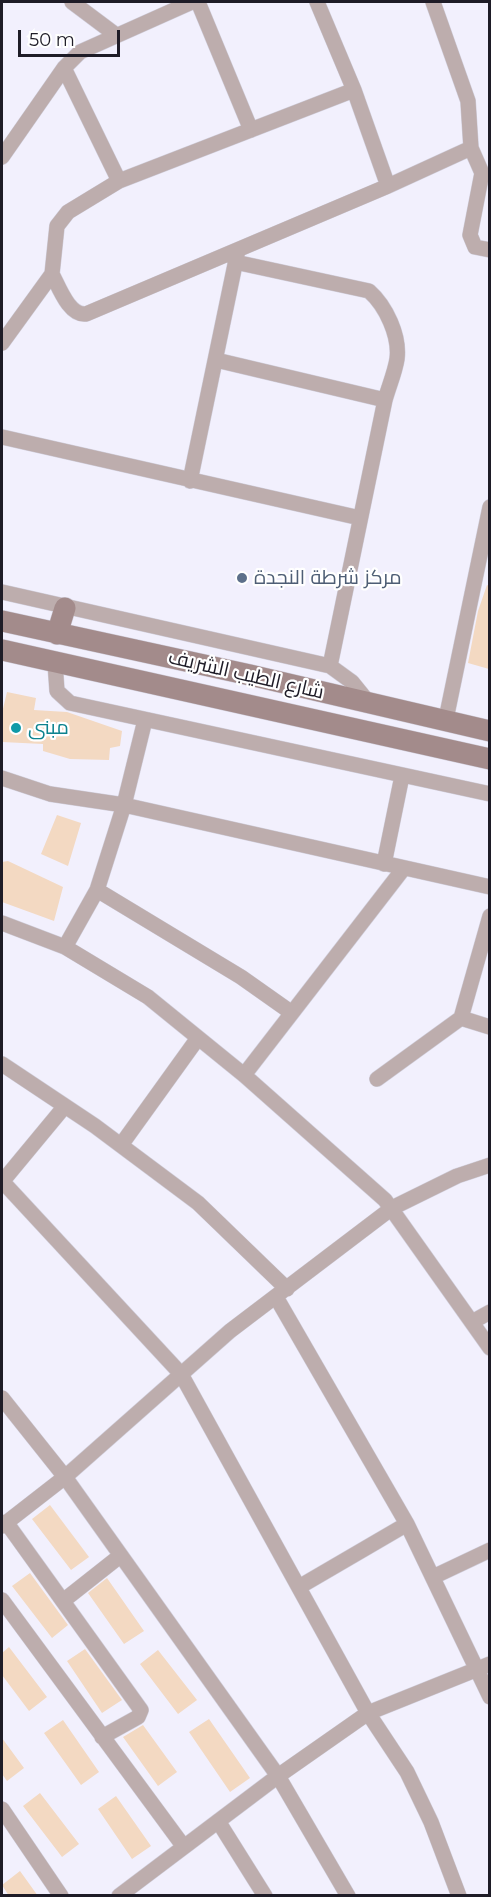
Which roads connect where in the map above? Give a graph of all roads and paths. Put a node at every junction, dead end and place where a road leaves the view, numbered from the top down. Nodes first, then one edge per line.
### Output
1 (72, 2) edge
2 (192, 2) edge
3 (198, 2) edge
4 (433, 2) edge
5 (322, 3) edge
6 (116, 35) junction
7 (64, 68) junction
8 (354, 90) junction
9 (251, 130) junction
10 (471, 148) junction
11 (2, 157) edge
12 (119, 181) junction
13 (388, 186) junction
14 (489, 249) edge
15 (237, 256) junction
16 (52, 274) junction
17 (2, 344) edge
18 (216, 360) junction
19 (385, 400) junction
20 (2, 437) edge
21 (190, 481) junction
22 (489, 507) edge
23 (360, 518) junction
24 (2, 592) edge
25 (65, 608) junction
26 (2, 621) edge
27 (57, 634) junction
28 (2, 650) edge
29 (195, 662) junction
30 (55, 663) junction
31 (330, 666) junction
32 (250, 675) junction
33 (189, 692) junction
34 (369, 703) junction
35 (242, 705) junction
36 (446, 719) junction
37 (145, 720) junction
38 (489, 731) edge
39 (489, 759) edge
40 (402, 776) junction
41 (2, 778) edge
42 (489, 794) edge
43 (124, 805) junction
44 (384, 864) junction
45 (404, 868) junction
46 (489, 887) edge
47 (97, 890) junction
48 (489, 916) edge
49 (2, 923) edge
50 (65, 947) junction
51 (292, 1013) junction
52 (461, 1018) junction
53 (489, 1027) edge
54 (198, 1038) junction
55 (2, 1064) edge
56 (244, 1075) junction
57 (377, 1079) dead end
58 (65, 1106) junction
59 (121, 1145) junction
60 (489, 1165) edge
61 (2, 1182) edge
62 (392, 1208) junction
63 (282, 1293) junction
64 (489, 1312) edge
65 (472, 1322) junction
66 (489, 1348) edge
67 (181, 1374) junction
68 (2, 1398) edge
69 (65, 1477) junction
70 (4, 1524) edge
71 (407, 1524) junction
72 (489, 1550) edge
73 (120, 1556) junction
74 (433, 1576) junction
75 (299, 1587) junction
76 (2, 1600) edge
77 (63, 1600) junction
78 (482, 1667) edge
79 (489, 1697) edge
80 (368, 1713) junction
81 (102, 1737) junction
82 (278, 1776) junction
83 (2, 1809) edge
84 (218, 1821) junction
85 (184, 1847) junction
86 (123, 1894) edge
87 (61, 1896) edge
88 (265, 1896) edge
89 (348, 1896) edge
90 (459, 1896) edge

1 - 6 street
2 - 6 street
3 - 9 street
4 - 10 street
5 - 8 street
6 - 7 street
7 - 11 street
7 - 12 street
8 - 9 street
8 - 13 street
9 - 12 street
10 - 13 street
10 - 14 street
12 - 16 street
13 - 15 street
15 - 16 street
15 - 18 street
15 - 19 street
16 - 17 street
18 - 19 street
18 - 21 street
19 - 23 street
20 - 21 street
21 - 23 street
22 - 36 street
23 - 31 street
24 - 25 street
25 - 27 main road
25 - 31 street
26 - 27 main road, شارع الطيب الشريف
27 - 29 main road, شارع الطيب الشريف
28 - 30 main road, شارع الطيب الشريف
29 - 32 main road, شارع الطيب الشريف
29 - 33 main road
30 - 33 main road, شارع الطيب الشريف
30 - 37 street
31 - 34 street
32 - 34 main road, شارع الطيب الشريف
32 - 35 main road
33 - 35 main road, شارع الطيب الشريف
34 - 36 main road, شارع الطيب الشريف
35 - 39 main road, شارع الطيب الشريف
36 - 38 main road, شارع الطيب الشريف
37 - 40 street
37 - 43 street
40 - 42 street
40 - 44 street
41 - 43 street
43 - 44 street
43 - 47 street
44 - 45 street
45 - 46 street
45 - 51 street
47 - 50 street
47 - 51 street
48 - 52 street
49 - 50 street
50 - 54 street
51 - 56 street
52 - 53 street
52 - 57 street
54 - 56 street
54 - 59 street
55 - 58 street
56 - 62 street
58 - 59 street
58 - 61 street
59 - 63 street
60 - 62 street
61 - 67 street
62 - 63 street
62 - 65 street
63 - 67 street
63 - 71 street
64 - 65 street
65 - 66 street
67 - 69 street
67 - 75 street
68 - 69 street
69 - 70 street
69 - 73 street
70 - 77 street
71 - 74 street
71 - 75 street
72 - 74 street
73 - 77 street
73 - 82 street
74 - 78 street
75 - 80 street
76 - 81 street
77 - 81 street
78 - 79 street
78 - 80 street
80 - 82 street
80 - 90 street
81 - 85 street
82 - 84 street
82 - 89 street
83 - 87 street
84 - 85 street
84 - 88 street
85 - 86 street

